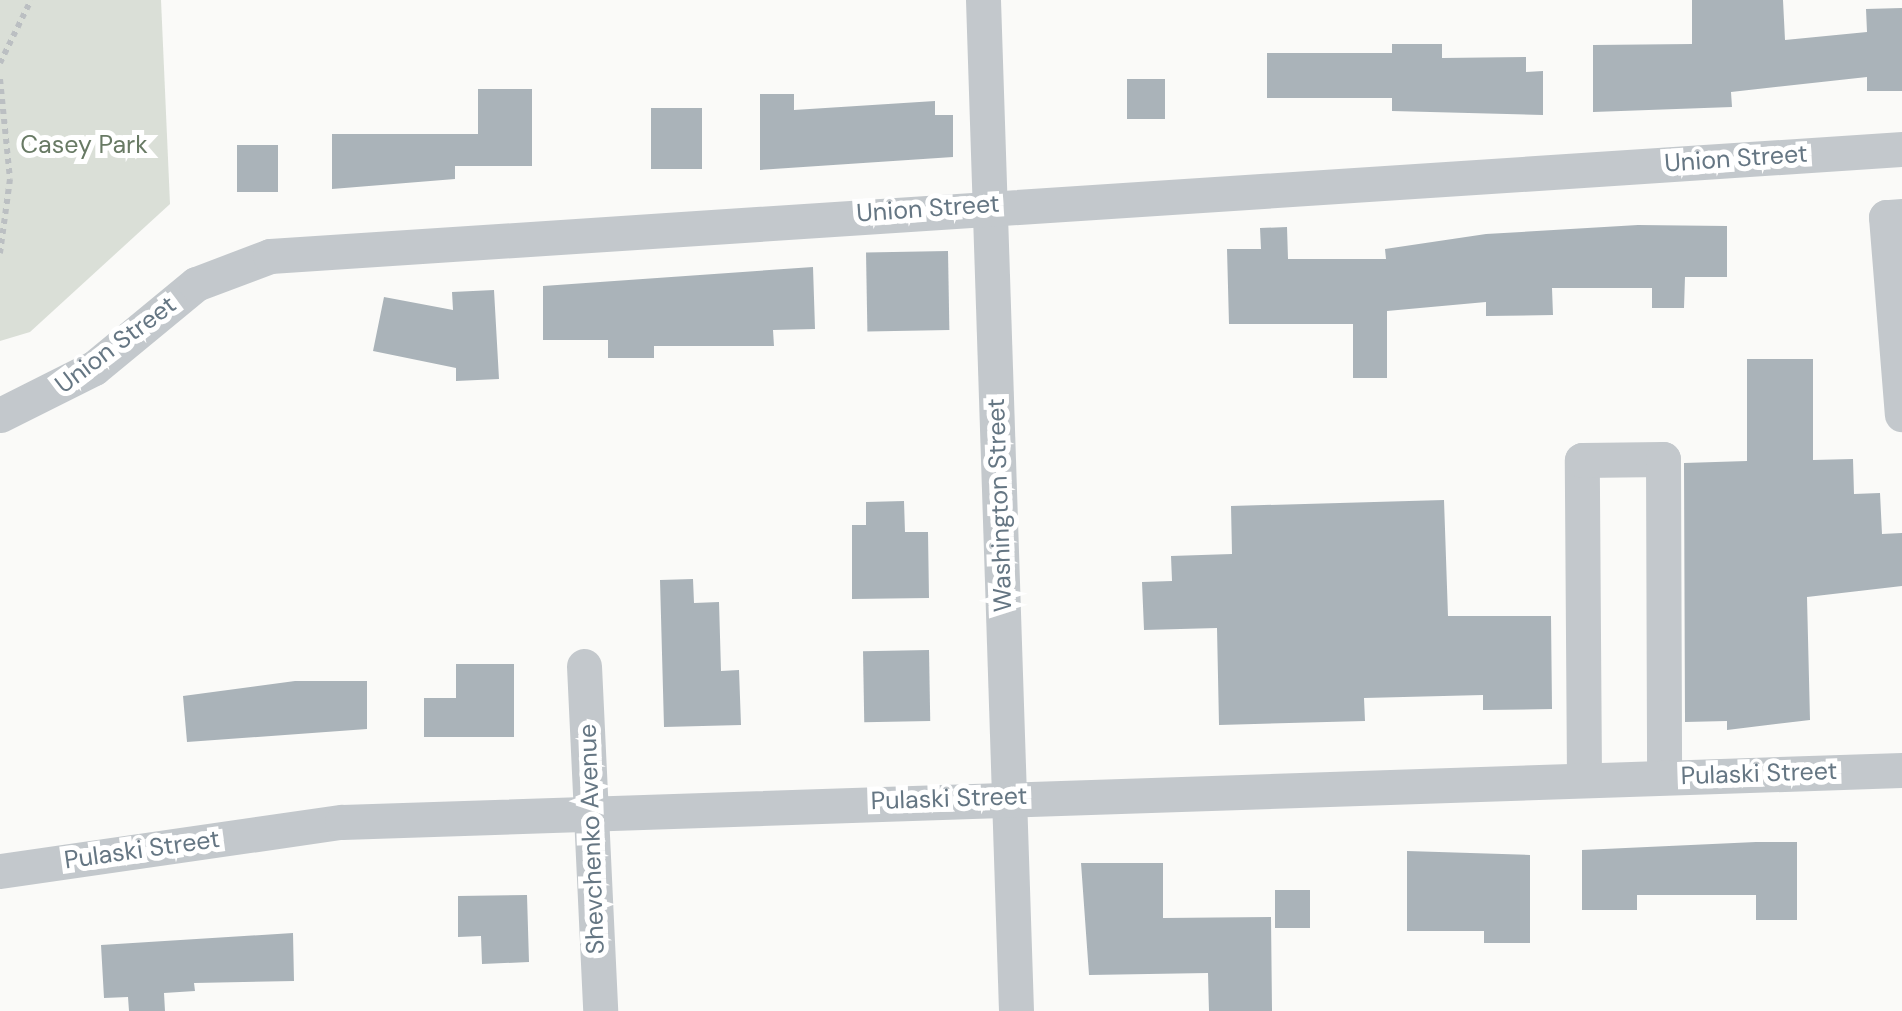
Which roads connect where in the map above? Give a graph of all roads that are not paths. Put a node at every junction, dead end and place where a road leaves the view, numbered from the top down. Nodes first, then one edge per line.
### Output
1 (983, 0) edge
2 (1902, 149) edge
3 (991, 205) junction
4 (1902, 216) edge
5 (1902, 414) edge
6 (0, 415) edge
7 (584, 666) dead end
8 (1902, 770) edge
9 (1664, 777) junction
10 (1584, 780) junction
11 (1009, 797) junction
12 (591, 814) junction
13 (0, 872) edge
14 (600, 1011) edge
15 (1016, 1011) edge

1 - 3 street, Washington Street
2 - 3 street, Union Street
3 - 6 street, Union Street
3 - 11 street, Washington Street
4 - 5 street
7 - 12 street, Shevchenko Avenue
8 - 9 street, Pulaski Street
9 - 10 street, Pulaski Street
9 - 10 street
10 - 11 street, Pulaski Street
11 - 12 street, Pulaski Street
11 - 15 street, Washington Street
12 - 13 street, Pulaski Street
12 - 14 street, Shevchenko Avenue

